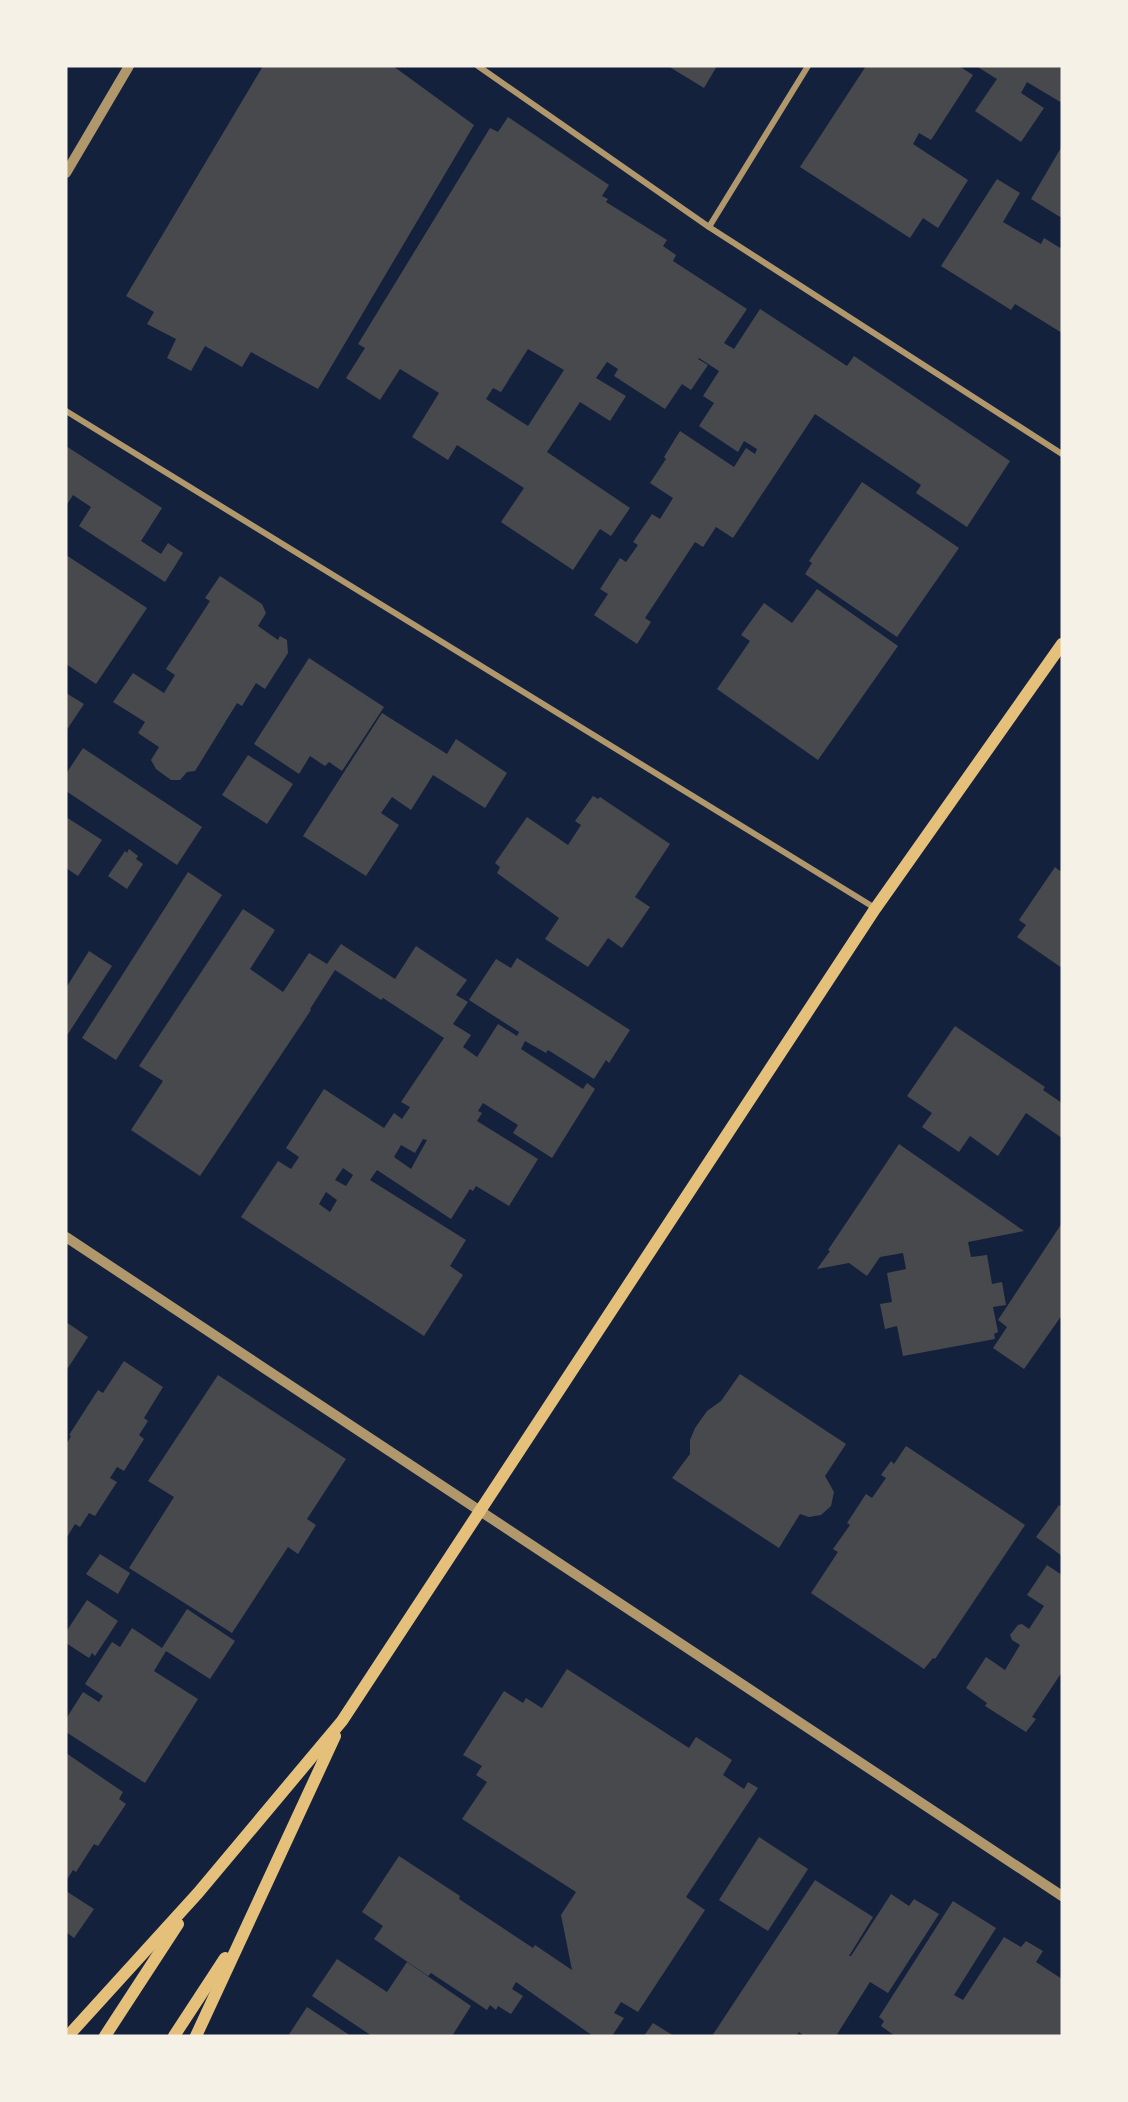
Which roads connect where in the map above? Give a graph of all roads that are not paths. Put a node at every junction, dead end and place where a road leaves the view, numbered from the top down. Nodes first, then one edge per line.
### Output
1 (129, 66) edge
2 (478, 66) edge
3 (807, 66) edge
4 (66, 173) edge
5 (709, 227) junction
6 (66, 411) edge
7 (1062, 454) edge
8 (1062, 644) edge
9 (875, 909) junction
10 (66, 1237) edge
11 (480, 1510) junction
12 (342, 1721) junction
13 (198, 1893) junction
14 (1062, 1896) edge
15 (247, 1924) junction
16 (68, 2036) edge
17 (105, 2036) edge
18 (174, 2036) edge
19 (196, 2036) edge

1 - 4 street
2 - 5 street
3 - 5 street
5 - 7 street
6 - 9 street
8 - 9 main road
9 - 11 main road
10 - 11 street
11 - 12 main road
11 - 14 street
12 - 13 main road
12 - 15 main road
13 - 16 main road
13 - 17 main road
15 - 18 main road
15 - 19 main road

